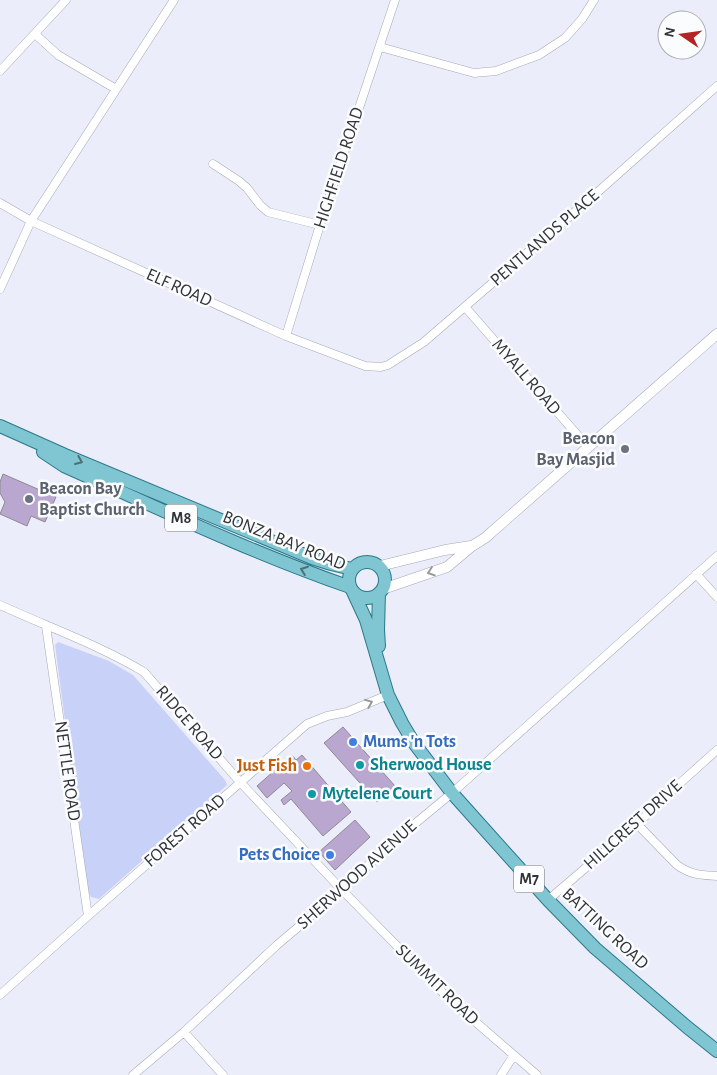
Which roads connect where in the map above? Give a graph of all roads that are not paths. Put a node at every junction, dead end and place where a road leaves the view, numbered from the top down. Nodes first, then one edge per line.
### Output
1 (66, 0) edge
2 (174, 0) edge
3 (395, 0) edge
4 (594, 0) edge
5 (35, 34) junction
6 (380, 47) junction
7 (0, 71) edge
8 (717, 86) edge
9 (116, 89) junction
10 (213, 164) dead end
11 (0, 204) edge
12 (31, 221) junction
13 (320, 225) junction
14 (0, 289) edge
15 (465, 307) junction
16 (717, 334) edge
17 (286, 336) junction
18 (361, 365) joint
19 (0, 426) edge
20 (18, 435) junction
21 (588, 448) junction
22 (472, 546) junction
23 (717, 556) edge
24 (380, 566) junction
25 (352, 569) junction
26 (696, 574) junction
27 (351, 589) junction
28 (381, 591) junction
29 (717, 597) edge
30 (0, 605) edge
31 (46, 626) junction
32 (382, 673) junction
33 (388, 695) junction
34 (717, 750) edge
35 (240, 782) junction
36 (452, 793) junction
37 (637, 824) junction
38 (717, 876) edge
39 (342, 890) junction
40 (548, 900) junction
41 (88, 916) junction
42 (0, 996) edge
43 (184, 1032) junction
44 (717, 1051) edge
45 (514, 1055) junction
46 (134, 1075) edge
47 (223, 1075) edge
48 (501, 1075) edge
49 (538, 1075) edge

1 - 5 street
2 - 9 street
3 - 6 street, HIGHFIELD ROAD
4 - 6 street
5 - 7 street
5 - 9 street
6 - 13 street, HIGHFIELD ROAD
8 - 15 street, PENTLANDS PLACE
9 - 12 street
10 - 13 street
11 - 12 street, ELF ROAD
12 - 14 street
12 - 17 street, ELF ROAD
13 - 17 street, HIGHFIELD ROAD
15 - 18 street, PENTLANDS PLACE
15 - 21 street, MYALL ROAD
16 - 21 street
17 - 18 street, ELF ROAD
19 - 20 main road, BONZA BAY ROAD / M8
20 -> 25 main road, BONZA BAY ROAD / M8
27 -> 20 main road, BONZA BAY ROAD / M8
21 - 22 street
22 - 24 street
22 -> 28 street
23 - 26 street, SHERWOOD AVENUE
24 - 25 main road
24 - 28 main road
25 - 27 main road
26 - 29 street
26 - 36 street, SHERWOOD AVENUE
27 - 28 main road
27 - 32 main road, BATTING ROAD
28 - 32 main road, BATTING ROAD
30 - 31 street, RIDGE ROAD
31 - 35 street, RIDGE ROAD
31 - 41 street, NETTLE ROAD
32 - 33 main road, BATTING ROAD / M7
35 -> 33 street, FOREST ROAD
33 - 36 main road, BATTING ROAD / M7
34 - 37 street, HILLCREST DRIVE
35 - 39 street, RIDGE ROAD
35 - 41 street, FOREST ROAD
36 - 39 street, SHERWOOD AVENUE
36 - 40 main road, BATTING ROAD / M7
37 - 38 street
37 - 40 street, HILLCREST DRIVE
39 - 43 street, SHERWOOD AVENUE
39 - 45 street, SUMMIT ROAD
40 - 44 main road, BATTING ROAD / M7
41 - 42 street, FOREST ROAD
43 - 46 street, SHERWOOD AVENUE
43 - 47 street
45 - 48 street
45 - 49 street, SUMMIT ROAD

